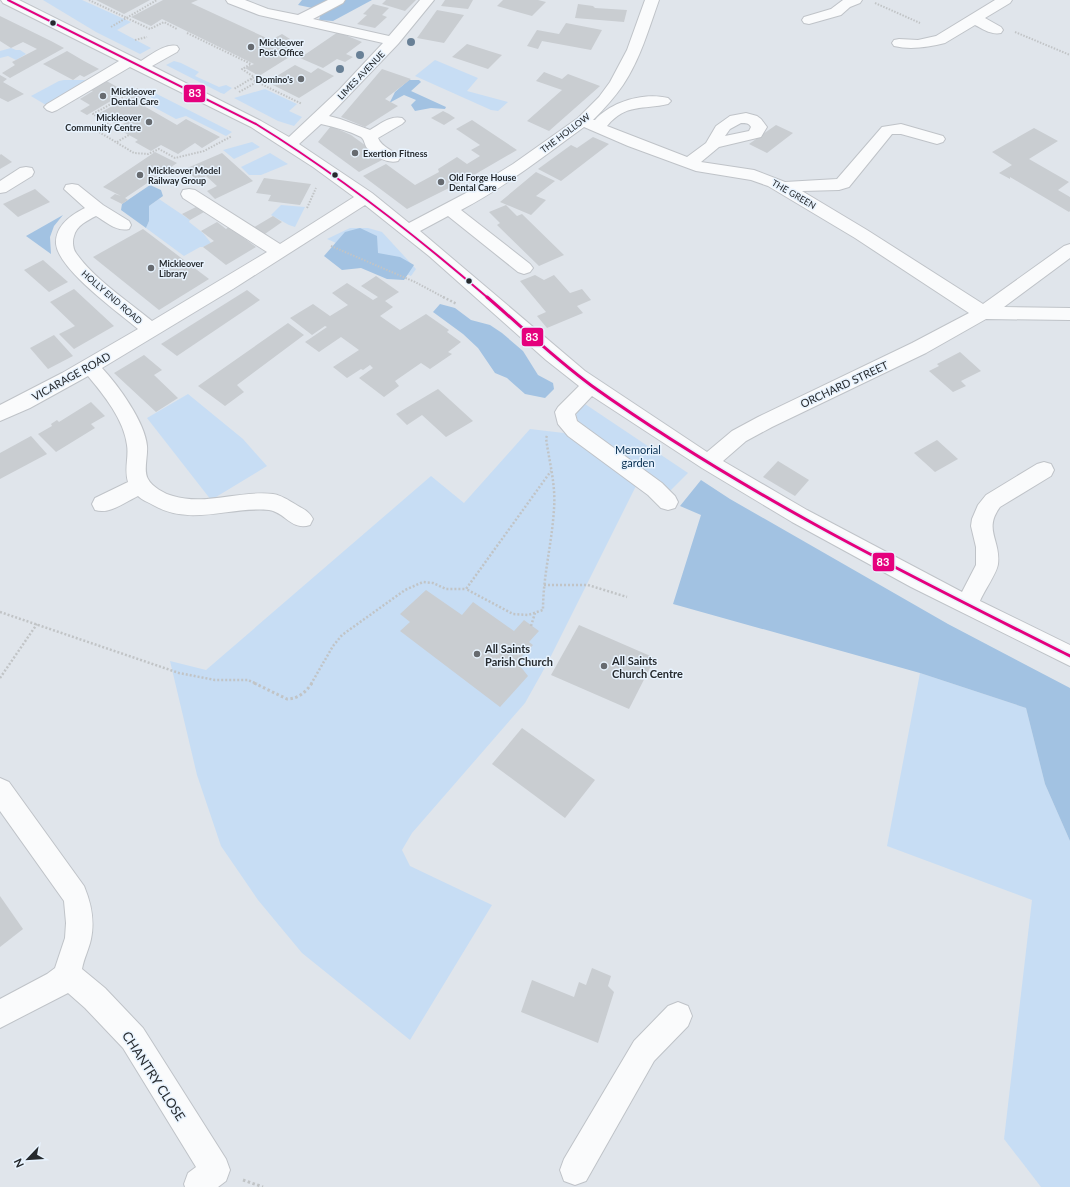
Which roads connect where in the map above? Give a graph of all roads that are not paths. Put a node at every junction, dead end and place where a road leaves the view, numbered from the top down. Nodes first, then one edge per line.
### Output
1 (8, 0) edge
2 (233, 0) edge
3 (338, 0) edge
4 (427, 0) edge
5 (652, 0) edge
6 (1005, 0) edge
7 (853, 1) edge
8 (280, 3) dead end
9 (264, 12) junction
10 (977, 18) junction
11 (300, 20) junction
12 (809, 20) dead end
13 (996, 30) dead end
14 (393, 42) junction
15 (899, 43) dead end
16 (172, 49) dead end
17 (134, 64) junction
18 (663, 102) dead end
19 (52, 106) dead end
20 (319, 119) junction
21 (397, 121) dead end
22 (590, 124) junction
23 (370, 136) junction
24 (937, 139) dead end
25 (714, 143) dead end
26 (290, 144) junction
27 (392, 158) dead end
28 (689, 163) junction
29 (26, 172) dead end
30 (783, 187) junction
31 (0, 188) edge
32 (72, 189) dead end
33 (189, 194) dead end
34 (366, 197) junction
35 (97, 209) junction
36 (449, 209) junction
37 (123, 225) dead end
38 (409, 230) junction
39 (1070, 250) edge
40 (280, 252) junction
41 (524, 268) dead end
42 (983, 313) junction
43 (1070, 314) edge
44 (151, 330) junction
45 (90, 366) junction
46 (591, 385) junction
47 (0, 414) edge
48 (708, 462) junction
49 (1044, 470) dead end
50 (140, 485) junction
51 (668, 502) dead end
52 (102, 504) dead end
53 (303, 519) dead end
54 (967, 604) junction
55 (1070, 656) edge
56 (0, 790) edge
57 (68, 975) junction
58 (0, 1014) edge
59 (678, 1016) dead end
60 (575, 1170) dead end
61 (199, 1184) dead end

1 - 17 street
2 - 9 street
3 - 11 street
4 - 14 street, LIMES AVENUE
5 - 22 street, THE HOLLOW
6 - 10 street
7 - 12 street
8 - 9 street
9 - 11 street
10 - 13 street
10 - 15 street
11 - 14 street
14 - 20 street, LIMES AVENUE
16 - 17 street
17 - 19 street
17 - 26 street
18 - 22 street
20 - 23 street
20 - 26 street, LIMES AVENUE
21 - 23 street
22 - 28 street, THE GREEN
22 - 36 street, THE HOLLOW
23 - 27 street
24 - 30 street
25 - 28 street
26 - 34 street
28 - 30 street, THE GREEN
29 - 31 street
30 - 42 street, THE GREEN
32 - 35 street
33 - 40 street
34 - 38 street
34 - 40 street, VICARAGE ROAD
35 - 37 street
35 - 44 street, HOLLY END ROAD
36 - 38 street, THE HOLLOW
36 - 41 street
38 - 46 street
39 - 42 street, ORCHARD STREET
40 - 44 street, VICARAGE ROAD
42 - 43 street
42 - 48 street, ORCHARD STREET
44 - 45 street, VICARAGE ROAD
45 - 47 street, VICARAGE ROAD
45 - 50 street
46 - 48 street
46 - 51 street
48 - 54 street
49 - 54 street
50 - 52 street
50 - 53 street
54 - 55 street
56 - 57 street
57 - 58 street
57 - 61 street, CHANTRY CLOSE
59 - 60 street

